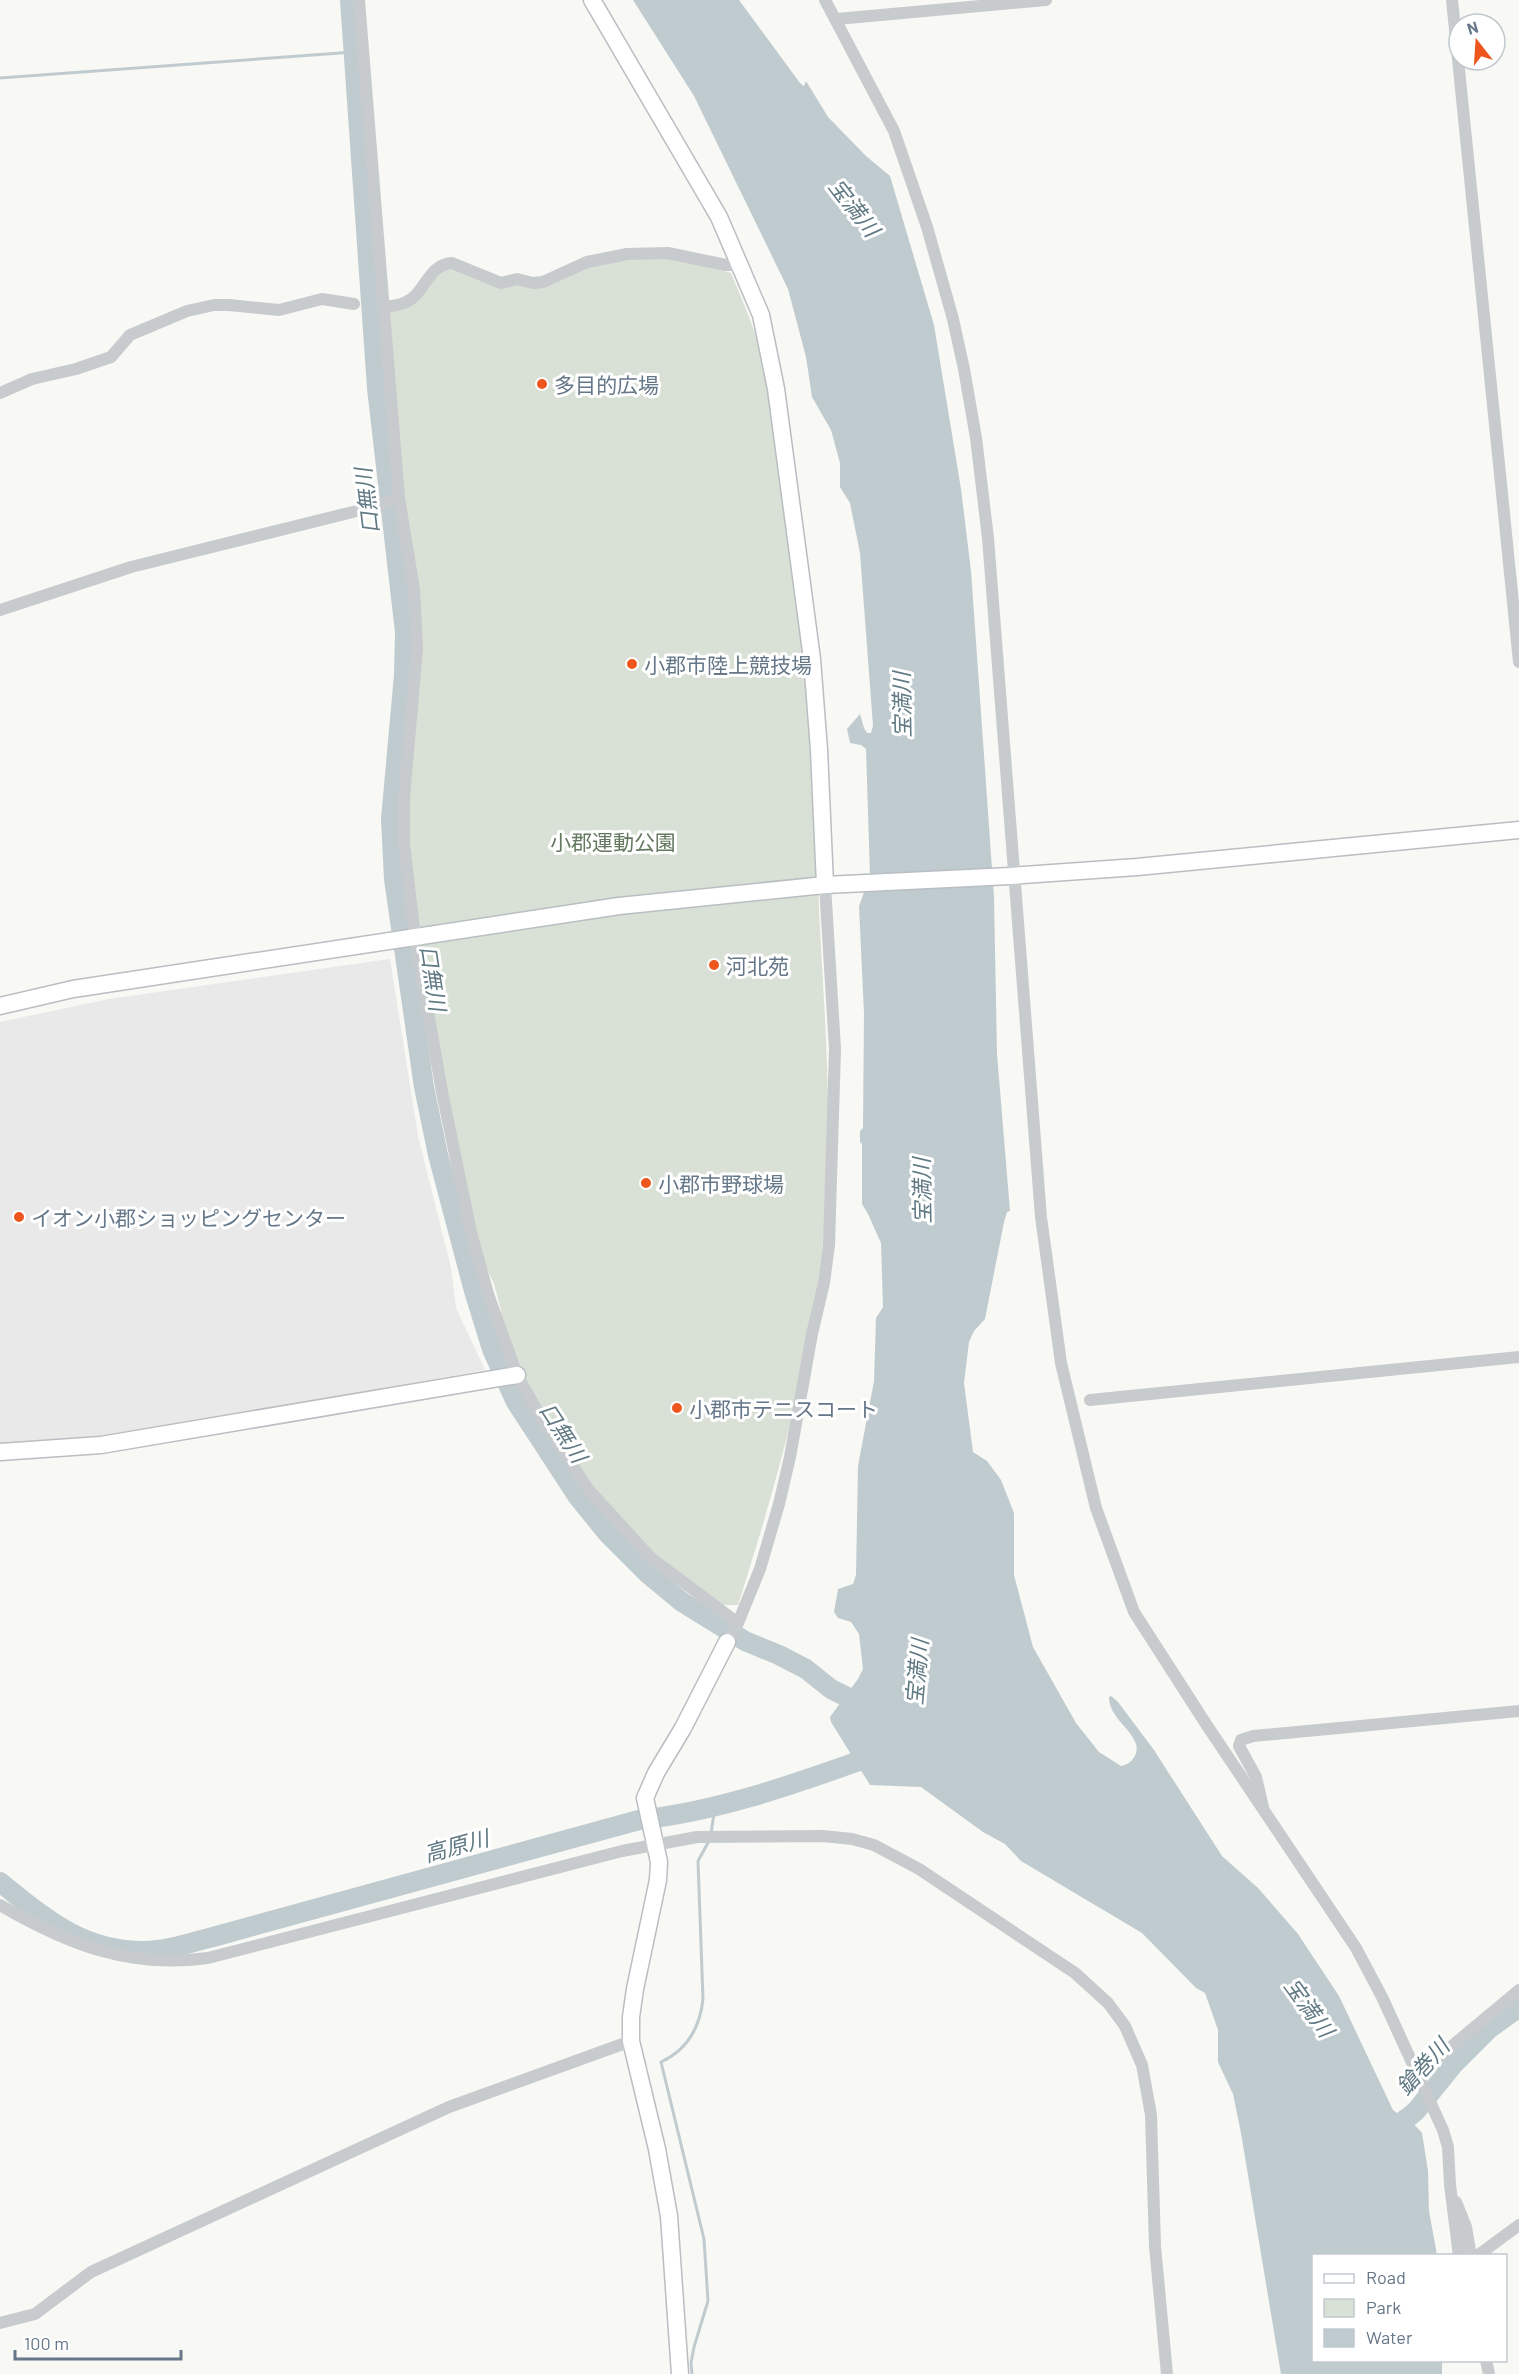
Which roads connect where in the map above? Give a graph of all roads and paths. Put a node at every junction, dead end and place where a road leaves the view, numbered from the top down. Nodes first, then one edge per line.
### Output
1 (359, 0) edge
2 (592, 0) edge
3 (825, 0) edge
4 (1046, 0) edge
5 (1452, 0) edge
6 (837, 19) junction
7 (741, 265) junction
8 (354, 304) dead end
9 (383, 308) junction
10 (0, 393) edge
11 (399, 498) junction
12 (0, 610) edge
13 (1519, 662) edge
14 (1519, 830) edge
15 (1012, 876) junction
16 (832, 885) junction
17 (415, 937) junction
18 (0, 1006) edge
19 (1519, 1357) edge
20 (517, 1375) junction
21 (1090, 1400) dead end
22 (0, 1452) edge
23 (738, 1623) junction
24 (727, 1642) joint
25 (1519, 1711) edge
26 (1263, 1811) junction
27 (655, 1843) junction
28 (0, 1905) edge
29 (1519, 1990) edge
30 (631, 2041) junction
31 (1434, 2061) dead end
32 (1451, 2194) junction
33 (1519, 2225) edge
34 (1459, 2254) edge
35 (1471, 2254) edge
36 (1480, 2254) edge
37 (0, 2323) edge
38 (680, 2374) edge
39 (1167, 2374) edge

1 - 9 street
2 - 7 street
3 - 6 street
4 - 6 street
5 - 13 street
6 - 15 street
7 - 9 street
7 - 16 street
8 - 10 street
9 - 11 street
11 - 12 street
11 - 17 street
14 - 15 street
15 - 16 street
15 - 26 street
16 - 17 street
16 - 23 street
17 - 18 street
17 - 20 street
19 - 21 street
20 - 22 street
20 - 23 street
23 - 24 street
24 - 27 street
25 - 26 street
26 - 32 street
27 - 28 street
27 - 30 street
27 - 39 street
29 - 31 street
30 - 37 street
30 - 38 street
32 - 34 street
32 - 35 street
33 - 36 street

